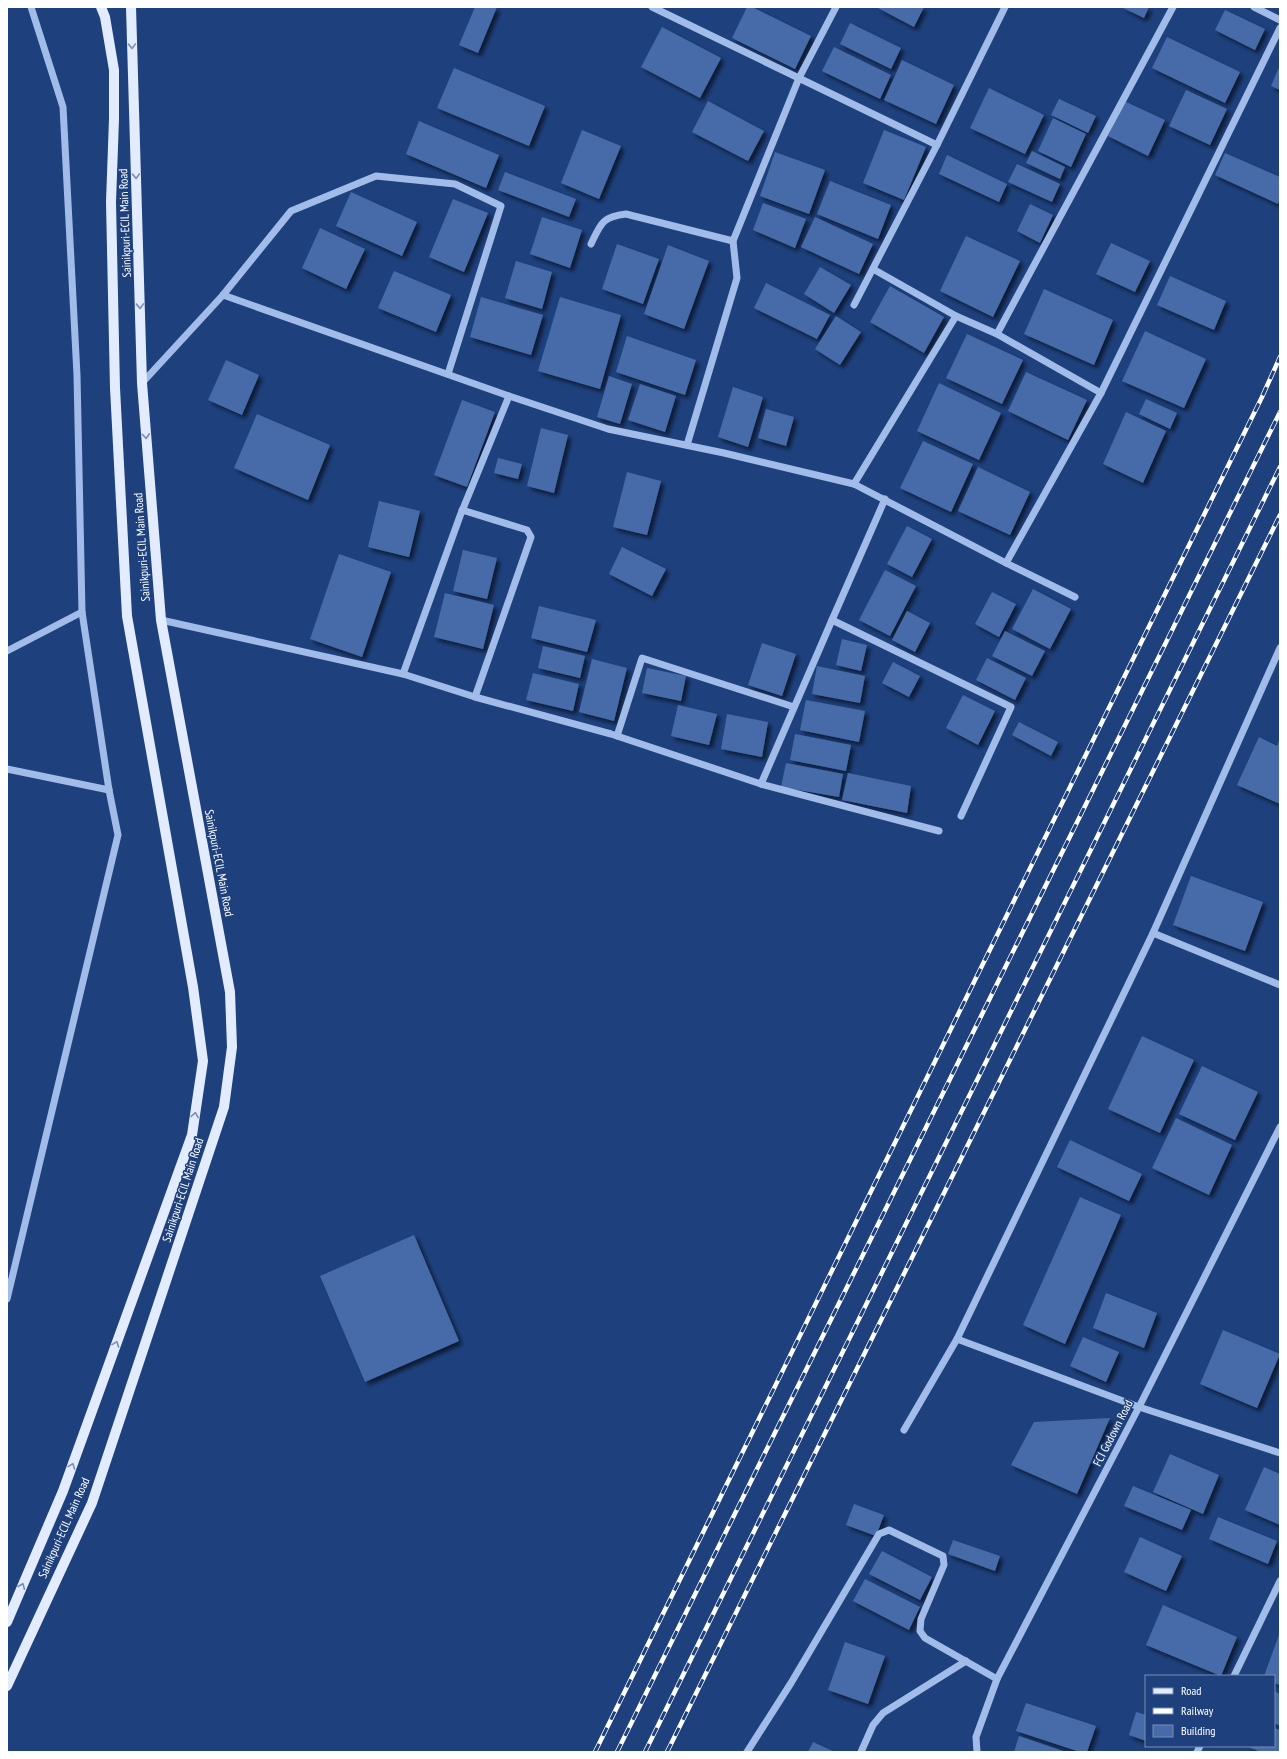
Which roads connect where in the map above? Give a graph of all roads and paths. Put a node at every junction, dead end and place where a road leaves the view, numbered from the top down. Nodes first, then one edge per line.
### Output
1 (31, 7) edge
2 (101, 7) edge
3 (131, 7) edge
4 (652, 7) edge
5 (836, 7) edge
6 (1005, 7) edge
7 (1173, 7) edge
8 (1254, 7) edge
9 (1280, 20) edge
10 (1280, 28) edge
11 (799, 78) junction
12 (937, 145) junction
13 (732, 241) junction
14 (591, 244) dead end
15 (873, 269) junction
16 (223, 295) junction
17 (854, 305) dead end
18 (956, 316) junction
19 (997, 334) junction
20 (448, 374) junction
21 (142, 383) junction
22 (1101, 393) junction
23 (509, 396) junction
24 (687, 445) junction
25 (854, 484) junction
26 (885, 499) junction
27 (462, 510) junction
28 (1006, 563) junction
29 (1076, 597) dead end
30 (82, 612) junction
31 (161, 620) junction
32 (832, 620) junction
33 (1280, 648) edge
34 (7, 651) edge
35 (403, 674) junction
36 (475, 697) junction
37 (794, 707) junction
38 (617, 736) junction
39 (7, 769) edge
40 (761, 784) junction
41 (109, 790) junction
42 (961, 816) dead end
43 (938, 831) dead end
44 (1153, 933) junction
45 (1280, 985) edge
46 (1280, 1127) edge
47 (7, 1299) edge
48 (957, 1339) junction
49 (1140, 1407) junction
50 (904, 1430) dead end
51 (1280, 1453) edge
52 (1280, 1581) edge
53 (7, 1622) edge
54 (966, 1661) junction
55 (1234, 1675) edge
56 (997, 1679) junction
57 (7, 1686) edge
58 (747, 1752) edge
59 (861, 1752) edge
60 (977, 1752) edge

1 - 30 street
53 -> 2 main road, Sainikpuri-ECIL Main Road
3 -> 21 main road, Sainikpuri-ECIL Main Road
4 - 11 street
5 - 11 street
6 - 12 street
7 - 19 street
8 - 9 street
10 - 22 street
11 - 12 street
11 - 13 street
12 - 15 street
13 - 14 street
13 - 24 street
15 - 17 street
15 - 18 street
16 - 20 street
16 - 20 street
16 - 21 street
18 - 19 street
18 - 25 street
19 - 22 street
20 - 23 street
21 -> 31 main road, Sainikpuri-ECIL Main Road
22 - 28 street
23 - 24 street
23 - 27 street
24 - 25 street
25 - 26 street
26 - 28 street
26 - 32 street
27 - 35 street
27 - 36 street
28 - 29 street
30 - 34 street
30 - 41 street
31 - 35 street
31 - 57 main road, Sainikpuri-ECIL Main Road
32 - 37 street
32 - 42 street
33 - 44 street
35 - 36 street
36 - 38 street
37 - 38 street
37 - 40 street
38 - 40 street
39 - 41 street
40 - 43 street
41 - 47 street
44 - 45 street
44 - 48 street
46 - 49 street, FCI Godown Road
48 - 49 street
48 - 50 street
49 - 51 street
49 - 56 street, FCI Godown Road
52 - 55 street
54 - 56 street
54 - 58 street
54 - 59 street
56 - 60 street, FCI Godown Road

